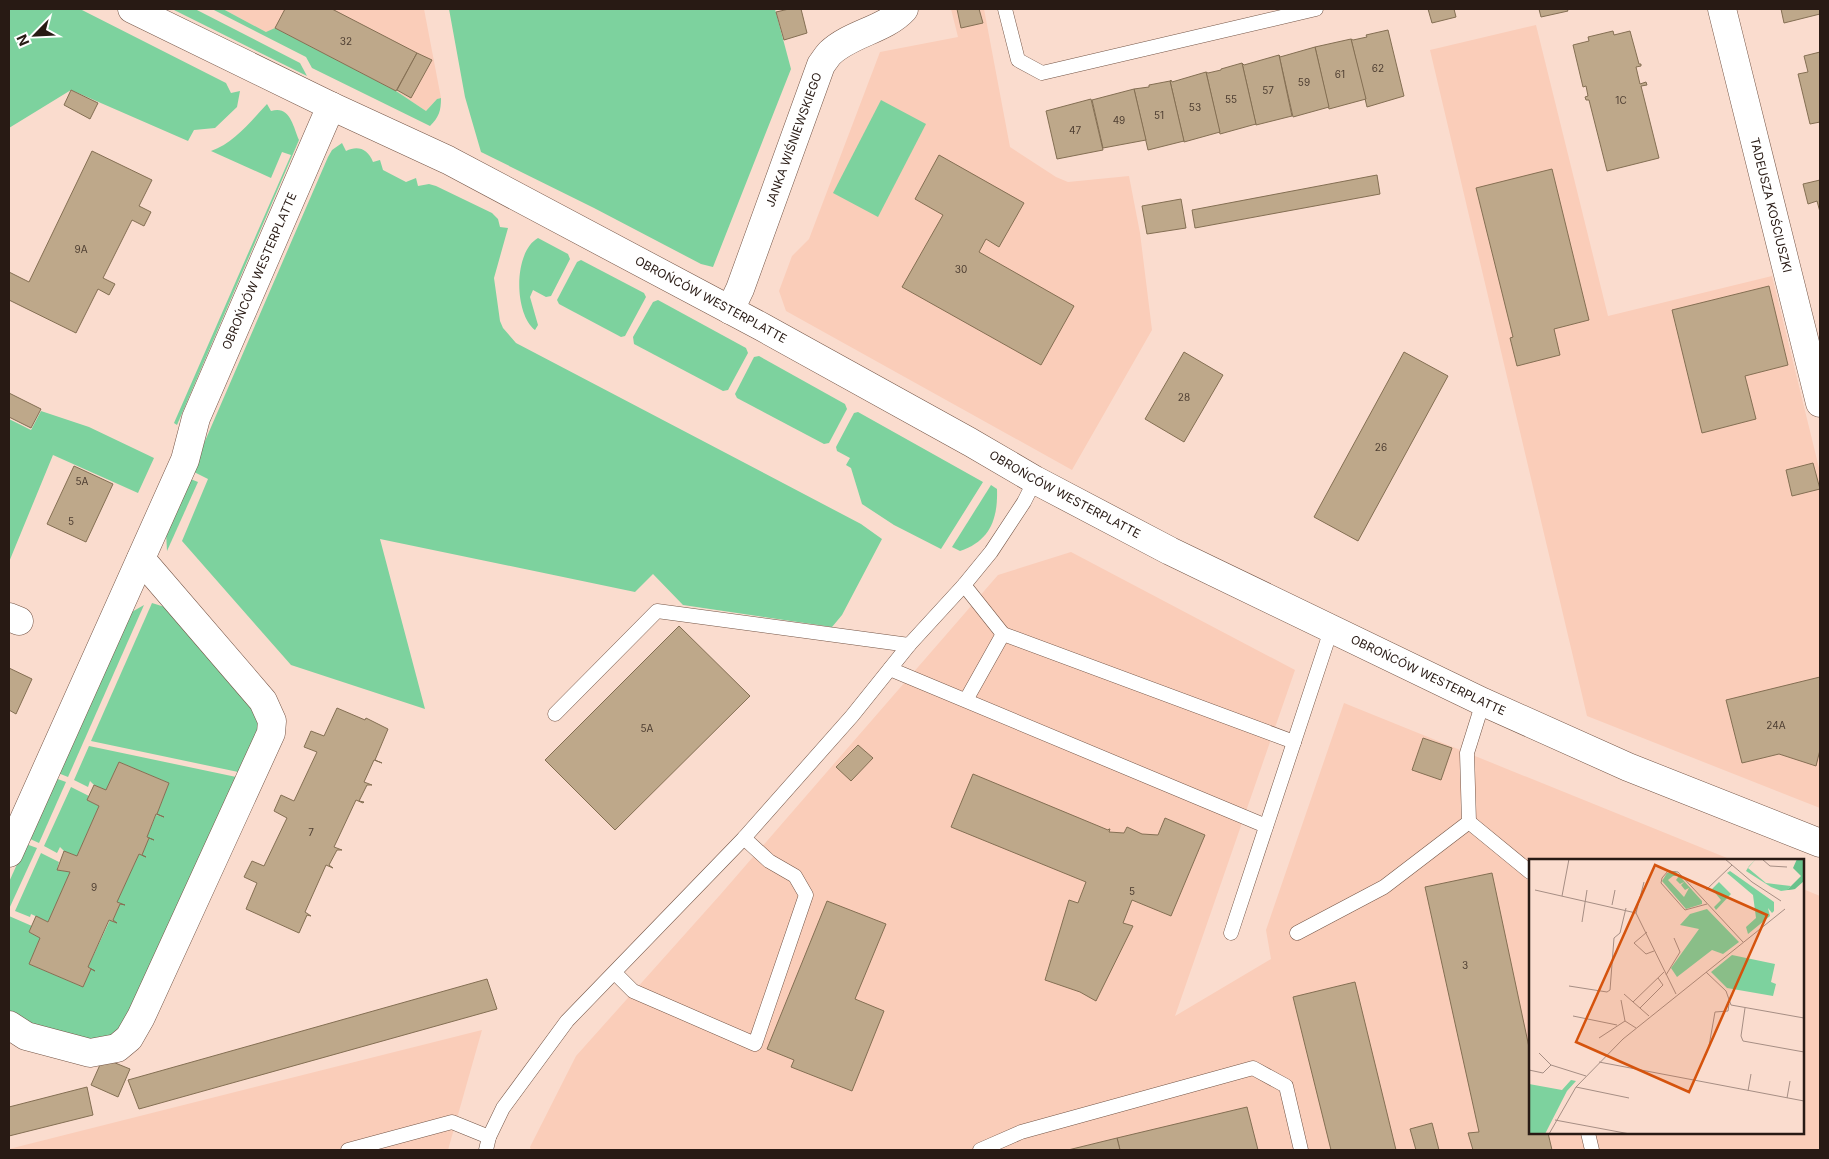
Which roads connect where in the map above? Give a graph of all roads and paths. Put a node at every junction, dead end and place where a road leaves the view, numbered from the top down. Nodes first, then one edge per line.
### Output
1 (132, 9) edge
2 (904, 9) edge
3 (1005, 9) edge
4 (1316, 9) edge
5 (1722, 9) edge
6 (331, 106) junction
7 (730, 310) junction
8 (1820, 403) edge
9 (1035, 480) junction
10 (141, 559) junction
11 (964, 586) junction
12 (1331, 630) junction
13 (1002, 634) junction
14 (909, 645) junction
15 (890, 669) junction
16 (966, 700) junction
17 (1483, 702) junction
18 (555, 714) dead end
19 (1294, 742) junction
20 (1469, 822) junction
21 (1266, 826) junction
22 (744, 838) junction
23 (1820, 843) edge
24 (9, 853) edge
25 (1529, 872) edge
26 (1231, 933) dead end
27 (1297, 933) dead end
28 (615, 973) junction
29 (9, 1025) edge
30 (1588, 1134) edge
31 (487, 1143) edge
32 (348, 1150) edge
33 (980, 1150) edge
34 (1301, 1150) edge
35 (1592, 1150) edge

1 - 6 street, OBROŃCÓW WESTERPLATTE
2 - 7 street, JANKA WIŚNIEWSKIEGO
3 - 4 lane
5 - 8 street, TADEUSZA KOŚCIUSZKI
6 - 7 street, OBROŃCÓW WESTERPLATTE
6 - 10 street, OBROŃCÓW WESTERPLATTE
7 - 9 street, OBROŃCÓW WESTERPLATTE
9 - 11 lane
9 - 12 street, OBROŃCÓW WESTERPLATTE
10 - 24 street, OBROŃCÓW WESTERPLATTE
10 - 29 street
11 - 13 lane
11 - 14 lane
12 - 17 street, OBROŃCÓW WESTERPLATTE
12 - 19 lane
13 - 16 lane
13 - 19 lane
14 - 15 lane
14 - 18 lane
15 - 16 lane
15 - 22 lane
16 - 21 lane
17 - 20 lane
17 - 23 street, OBROŃCÓW WESTERPLATTE
19 - 21 lane
20 - 25 lane
20 - 27 lane
21 - 26 lane
22 - 28 lane
22 - 28 lane
28 - 31 lane
30 - 35 lane
31 - 32 lane
33 - 34 lane

